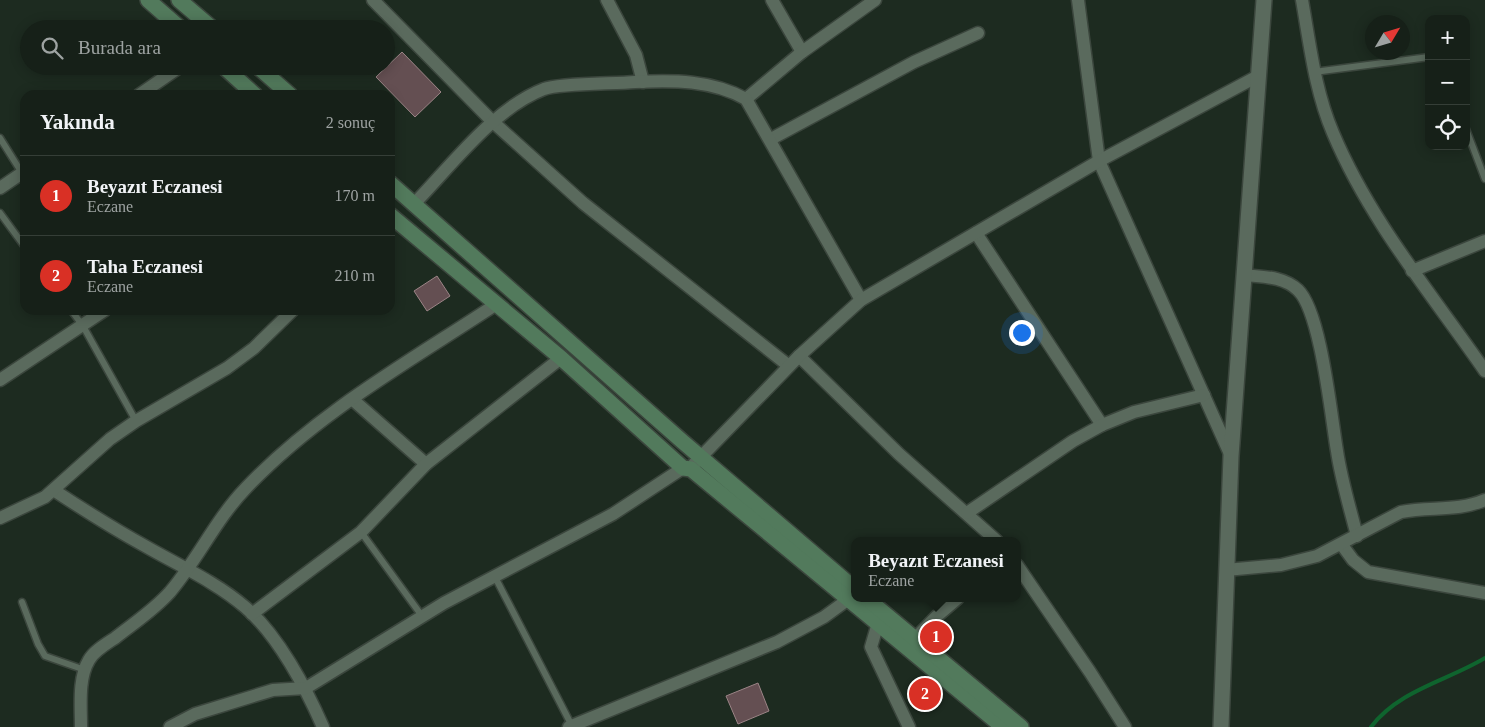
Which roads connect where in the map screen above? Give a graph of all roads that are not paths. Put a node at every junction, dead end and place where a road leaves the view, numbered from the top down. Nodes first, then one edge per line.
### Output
1 (148, 0) edge
2 (179, 0) edge
3 (373, 0) edge
4 (607, 0) edge
5 (772, 0) edge
6 (875, 0) edge
7 (1078, 0) edge
8 (1264, 0) edge
9 (1302, 0) edge
10 (171, 20) edge
11 (202, 20) edge
12 (393, 20) edge
13 (395, 22) edge
14 (978, 33) dead end
15 (802, 52) junction
16 (1425, 58) edge
17 (1314, 72) junction
18 (168, 75) edge
19 (233, 75) edge
20 (267, 75) edge
21 (1258, 76) junction
22 (643, 82) junction
23 (146, 90) edge
24 (249, 90) edge
25 (284, 90) edge
26 (746, 99) junction
27 (493, 122) junction
28 (0, 138) edge
29 (771, 139) junction
30 (1470, 140) edge
31 (1099, 161) junction
32 (20, 166) edge
33 (20, 175) edge
34 (1485, 180) edge
35 (395, 187) edge
36 (0, 188) edge
37 (414, 204) junction
38 (0, 213) edge
39 (395, 223) edge
40 (976, 232) junction
41 (20, 240) edge
42 (1485, 242) edge
43 (1412, 271) junction
44 (1244, 275) junction
45 (861, 300) junction
46 (496, 305) junction
47 (75, 315) edge
48 (98, 315) edge
49 (288, 315) edge
50 (83, 326) junction
51 (799, 356) junction
52 (561, 358) junction
53 (790, 366) junction
54 (1485, 371) edge
55 (0, 380) edge
56 (1204, 395) junction
57 (352, 399) junction
58 (136, 421) junction
59 (1102, 425) junction
60 (1231, 456) junction
61 (701, 457) junction
62 (426, 464) junction
63 (687, 468) junction
64 (54, 490) junction
65 (1485, 500) edge
66 (967, 512) junction
67 (0, 518) edge
68 (361, 532) junction
69 (1357, 536) junction
70 (993, 537) edge
71 (1342, 545) junction
72 (188, 570) junction
73 (1226, 570) junction
74 (1021, 571) edge
75 (495, 577) junction
76 (851, 593) edge
77 (851, 593) edge
78 (1485, 593) edge
79 (851, 595) edge
80 (22, 602) dead end
81 (859, 602) edge
82 (870, 602) edge
83 (953, 602) edge
84 (252, 614) junction
85 (422, 616) junction
86 (878, 623) junction
87 (911, 643) junction
88 (85, 670) junction
89 (306, 688) junction
90 (81, 727) edge
91 (170, 727) edge
92 (322, 727) edge
93 (570, 727) edge
94 (909, 727) edge
95 (1002, 727) edge
96 (1021, 727) edge
97 (1124, 727) edge
98 (1221, 727) edge

1 - 10 main road
2 - 11 main road
3 - 12 street
4 - 22 street
5 - 15 street
6 - 15 street
7 - 31 street
8 - 21 street
9 - 17 street
13 - 27 street
14 - 29 street
15 - 26 street
16 - 17 lane
17 - 43 street
18 - 23 street
19 - 24 main road
20 - 25 main road
21 - 31 street
21 - 44 street
22 - 26 street
22 - 27 street
26 - 29 street
27 - 37 street
27 - 53 street
28 - 32 lane
29 - 45 street
30 - 34 lane
31 - 40 street
31 - 56 street
33 - 36 street
35 - 37 main road
37 - 61 main road
38 - 41 lane
39 - 46 main road
40 - 45 street
40 - 59 street
42 - 43 street
43 - 54 street
44 - 60 street
44 - 69 street
45 - 51 street
46 - 52 main road
46 - 57 street
47 - 50 lane
48 - 50 street
49 - 58 street
50 - 55 street
50 - 58 lane
51 - 53 street
51 - 66 street
52 - 62 street
52 - 63 main road
53 - 61 street
56 - 59 street
56 - 60 street
57 - 62 street
57 - 72 street
58 - 64 street
59 - 66 street
60 - 73 street
61 - 63 street
61 - 76 main road
62 - 68 street
63 - 75 street
63 - 77 main road
64 - 67 street
64 - 72 street
65 - 69 street
66 - 70 street
68 - 84 street
68 - 85 lane
69 - 71 street
71 - 73 street
71 - 78 street
72 - 84 street
72 - 88 street
73 - 98 street
74 - 97 street
75 - 85 street
75 - 93 lane
79 - 93 street
80 - 88 lane
81 - 86 main road
82 - 87 main road
83 - 87 street
84 - 89 street
85 - 89 street
86 - 87 main road
86 - 94 street
87 - 95 main road
87 - 96 main road
88 - 90 street
89 - 91 street
89 - 92 street

